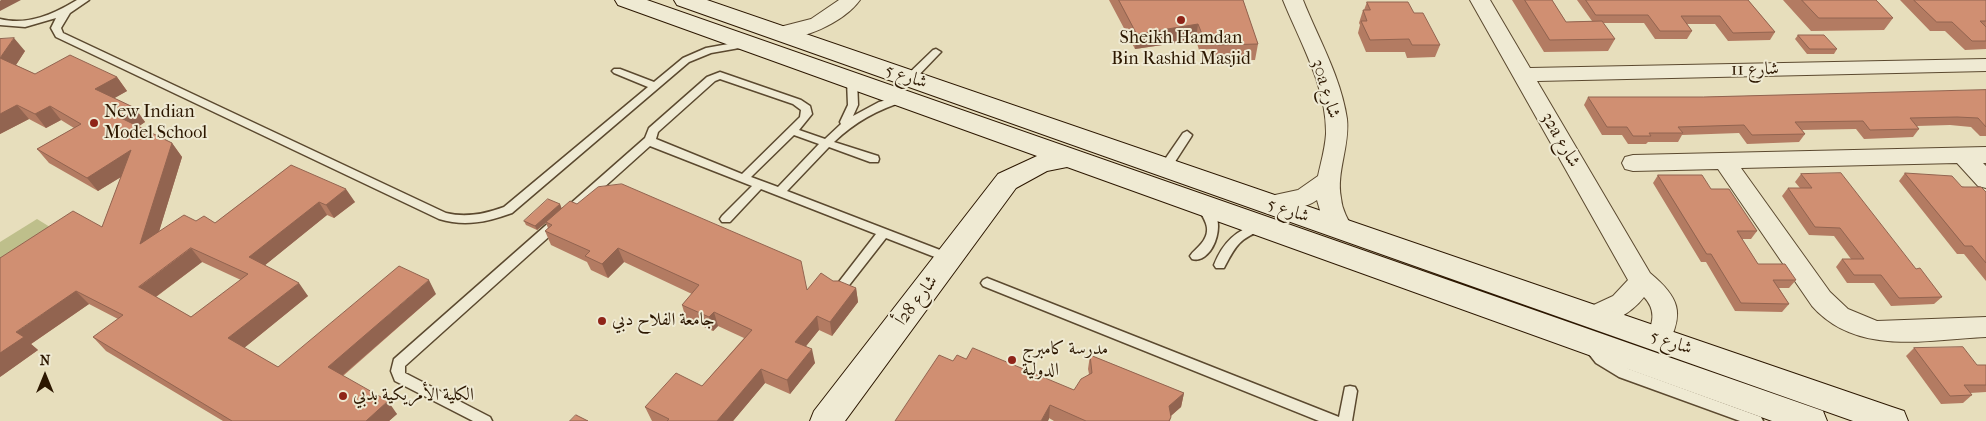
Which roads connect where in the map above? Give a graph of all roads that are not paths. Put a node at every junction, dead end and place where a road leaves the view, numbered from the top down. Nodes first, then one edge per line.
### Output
1 (84, 0) edge
2 (626, 0) edge
3 (685, 0) edge
4 (850, 0) edge
5 (1293, 0) edge
6 (1480, 0) edge
7 (67, 10) junction
8 (833, 16) junction
9 (0, 22) edge
10 (11, 24) junction
11 (0, 30) edge
12 (779, 33) junction
13 (748, 44) junction
14 (829, 51) junction
15 (936, 52) dead end
16 (1986, 64) edge
17 (617, 71) dead end
18 (1523, 75) junction
19 (852, 80) junction
20 (655, 86) junction
21 (907, 88) junction
22 (842, 128) junction
23 (792, 131) junction
24 (1187, 135) dead end
25 (650, 140) junction
26 (829, 142) junction
27 (1028, 142) junction
28 (1962, 155) junction
29 (1986, 155) edge
30 (1071, 157) junction
31 (874, 158) dead end
32 (1724, 161) junction
33 (1633, 163) dead end
34 (1165, 168) junction
35 (743, 179) junction
36 (1986, 180) edge
37 (1007, 181) junction
38 (1327, 182) junction
39 (759, 185) junction
40 (1229, 190) junction
41 (780, 193) junction
42 (1200, 204) junction
43 (1265, 215) junction
44 (726, 219) dead end
45 (1342, 230) junction
46 (884, 233) junction
47 (1196, 256) dead end
48 (949, 258) junction
49 (1220, 265) dead end
50 (1409, 280) junction
51 (1641, 280) junction
52 (987, 283) dead end
53 (840, 290) edge
54 (1589, 328) junction
55 (1986, 328) edge
56 (1658, 338) junction
57 (1350, 391) dead end
58 (485, 421) edge
59 (826, 421) edge
60 (1334, 421) edge
61 (1345, 421) edge
62 (1756, 421) edge
63 (1811, 421) edge
64 (1892, 421) edge

1 - 7 lane
2 - 13 street, شارع 5
3 - 12 street, شارع 5
4 - 8 street
5 - 38 street, 30a شارع
6 - 18 street, 32a شارع
7 - 10 lane
7 - 20 lane
8 - 12 street
8 - 14 street
9 - 10 lane
10 - 11 lane
12 - 14 street, شارع 5
13 - 19 street, شارع 5
13 - 20 lane
14 - 21 street, شارع 5
15 - 21 lane
16 - 18 street, شارع 11
17 - 20 lane
18 - 51 street, 32a شارع
19 - 21 street, شارع 5
19 - 22 lane
21 - 22 lane
21 - 27 street, شارع 5
21 - 34 street, شارع 5
22 - 26 lane
23 - 25 lane
23 - 26 lane
23 - 35 lane
24 - 34 lane
25 - 35 lane
25 - 58 lane
26 - 31 lane
26 - 41 lane
27 - 30 street, شارع 5
27 - 37 street, شارع 28أ
27 - 40 street
28 - 29 street
28 - 32 street
28 - 36 street
30 - 37 street, شارع 28أ
30 - 42 street, شارع 5
32 - 33 street
32 - 55 street
34 - 40 street, شارع 5
35 - 39 lane
37 - 48 street, شارع 28أ
38 - 43 street
38 - 45 street, 30a شارع
39 - 41 lane
39 - 44 lane
40 - 43 street, شارع 5
41 - 46 lane
42 - 43 street, شارع 5
42 - 47 lane
43 - 45 street, شارع 5
43 - 49 lane
43 - 50 street, شارع 5
45 - 54 street, شارع 5
46 - 48 lane
46 - 53 lane
48 - 59 street, شارع 28أ
50 - 54 street, شارع 5
50 - 56 street
51 - 54 street
51 - 56 street, 32a شارع
52 - 60 lane
54 - 56 street, شارع 5
54 - 62 lane
54 - 63 street, شارع 5
56 - 64 street, شارع 5
57 - 61 lane

